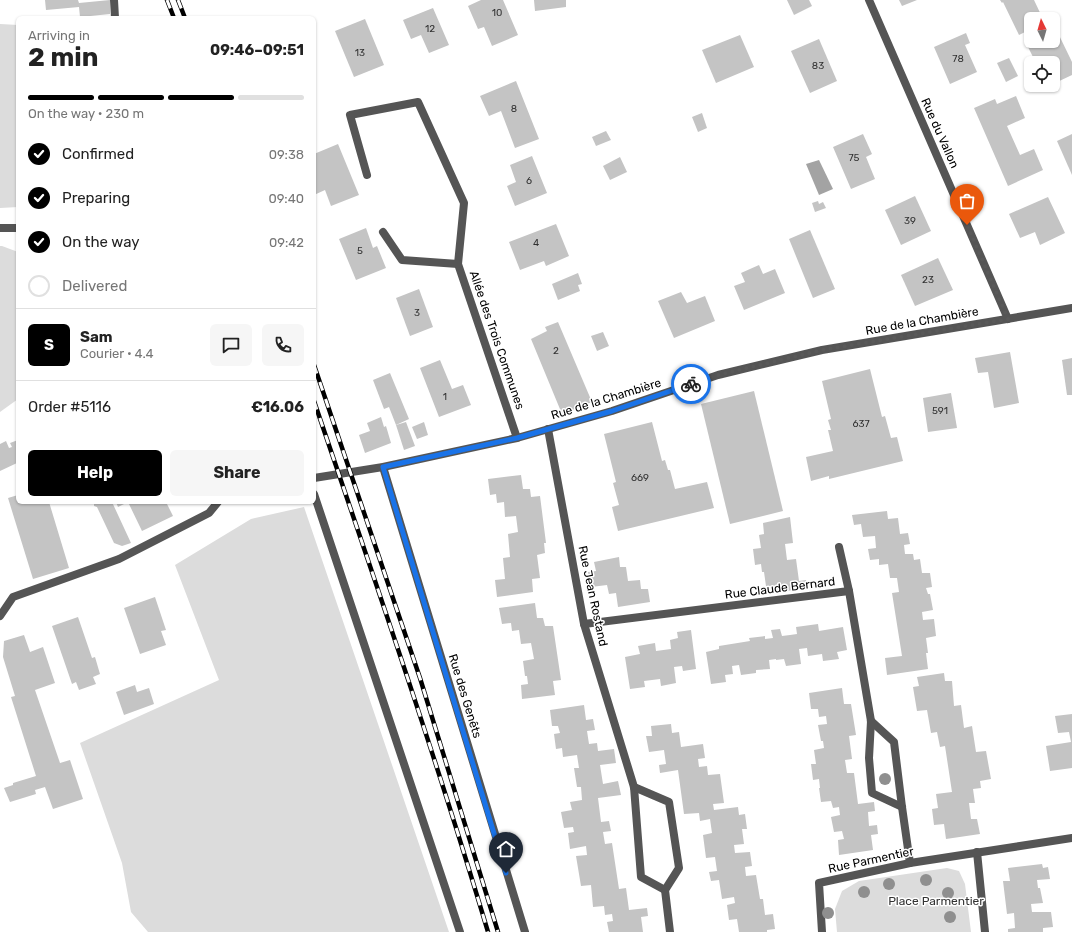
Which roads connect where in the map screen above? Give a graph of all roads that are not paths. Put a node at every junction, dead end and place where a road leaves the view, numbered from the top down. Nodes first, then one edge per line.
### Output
1 (114, 0) edge
2 (869, 0) edge
3 (115, 16) edge
4 (367, 175) dead end
5 (0, 228) edge
6 (16, 228) edge
7 (383, 232) dead end
8 (458, 264) junction
9 (1072, 308) edge
10 (1008, 319) junction
11 (548, 429) junction
12 (517, 438) junction
13 (383, 467) junction
14 (316, 478) edge
15 (316, 500) edge
16 (216, 504) edge
17 (840, 547) dead end
18 (848, 591) junction
19 (0, 616) edge
20 (584, 624) junction
21 (871, 721) junction
22 (634, 788) junction
23 (902, 807) junction
24 (1072, 838) edge
25 (977, 852) junction
26 (910, 863) junction
27 (665, 890) junction
28 (460, 932) edge
29 (525, 932) edge
30 (670, 932) edge
31 (822, 932) edge
32 (985, 932) edge

1 - 3 street
2 - 10 street, Rue du Vallon
4 - 8 street, Allée des Trois Communes
5 - 6 street
7 - 8 street
8 - 12 street, Allée des Trois Communes
9 - 10 street, Rue de la Chambière
10 - 11 street, Rue de la Chambière
11 - 12 street, Rue de la Chambière
11 - 20 street, Rue Jean Rostand
12 - 13 street, Rue de la Chambière
13 - 14 street, Rue de la Chambière
13 - 29 street, Rue des Genêts
15 - 28 street
16 - 19 street
17 - 18 street
18 - 20 street, Rue Claude Bernard
18 - 21 street, Rue Claude Bernard
20 - 22 street, Rue Jean Rostand
21 - 23 street
21 - 23 street, Rue Claude Bernard
22 - 27 street, Rue Jean Rostand
22 - 27 street
23 - 26 street
24 - 25 street, Rue Parmentier
25 - 26 street, Rue Parmentier
25 - 32 street
26 - 31 street, Rue Parmentier
27 - 30 street

